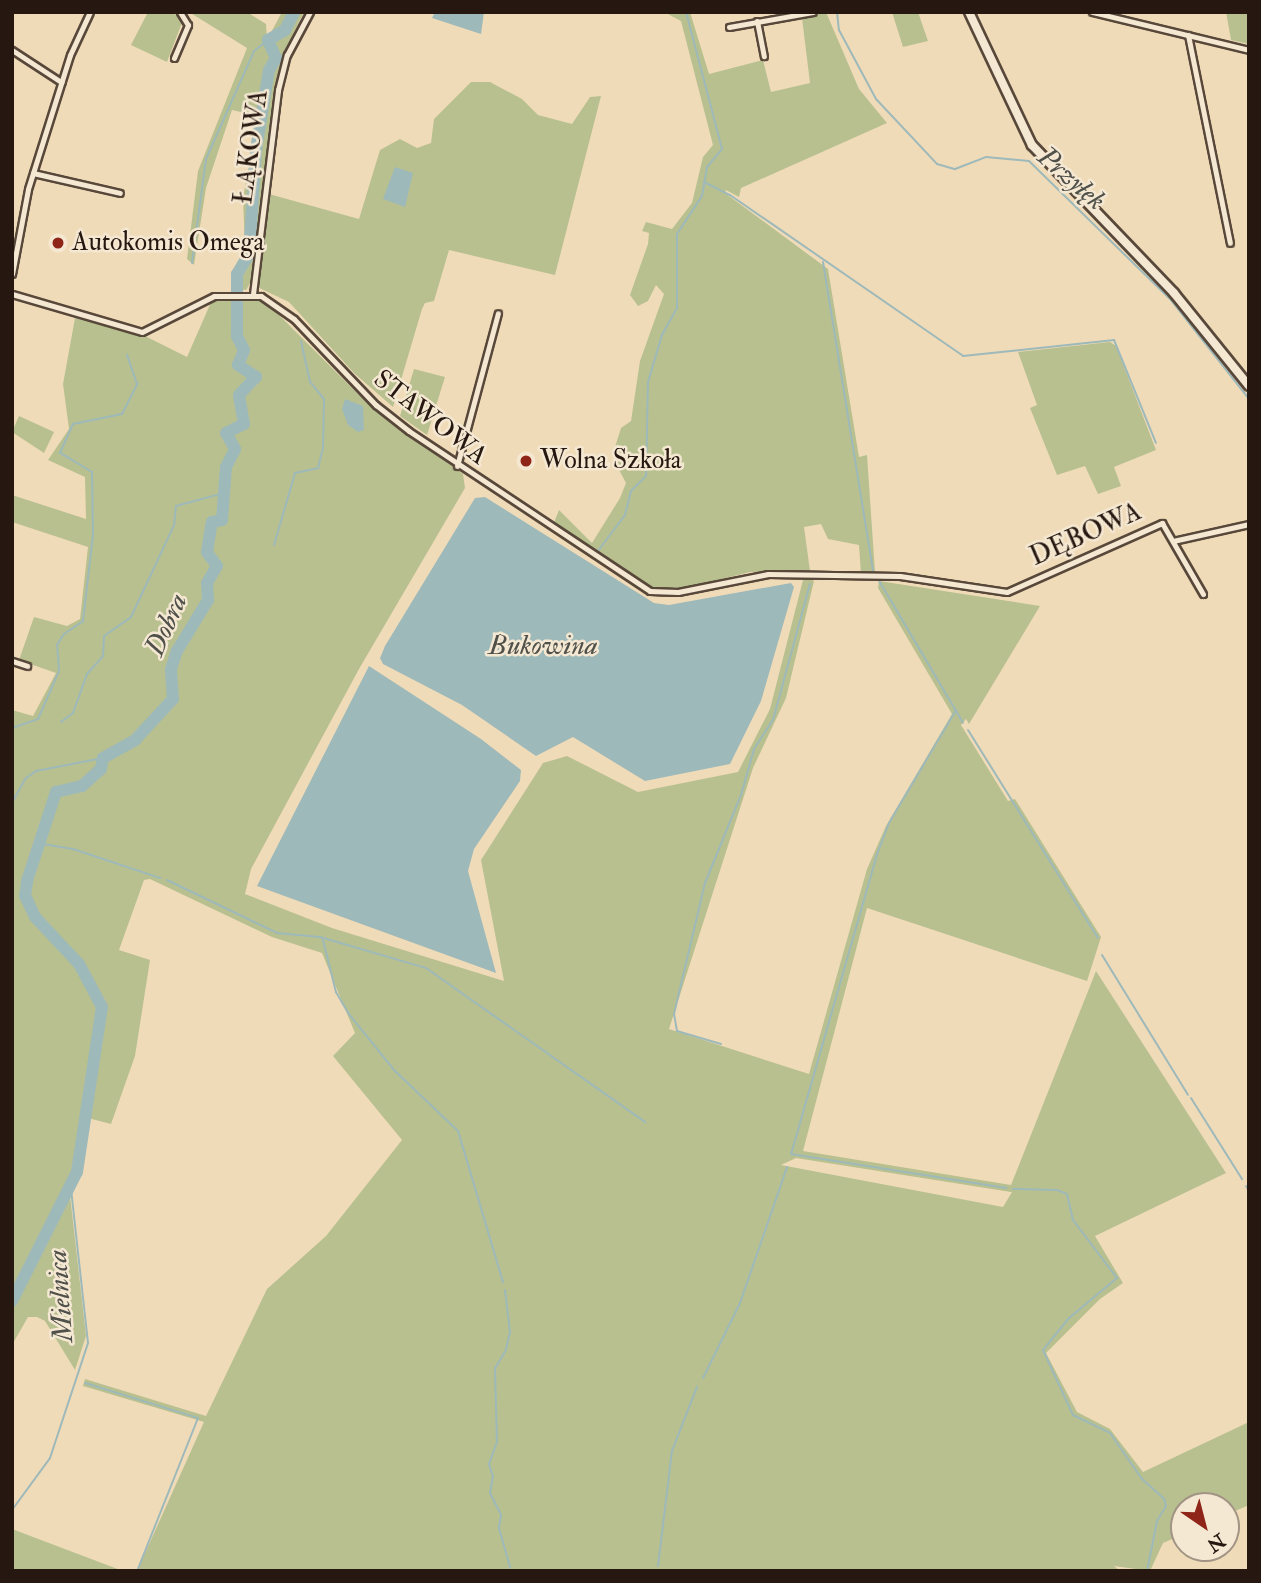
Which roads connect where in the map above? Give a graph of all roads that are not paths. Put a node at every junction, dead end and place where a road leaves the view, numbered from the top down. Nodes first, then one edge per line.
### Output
1 (90, 12) edge
2 (180, 12) edge
3 (310, 12) edge
4 (813, 12) edge
5 (969, 12) edge
6 (1091, 12) edge
7 (757, 21) junction
8 (729, 26) dead end
9 (1188, 35) junction
10 (12, 50) edge
11 (1249, 50) edge
12 (764, 56) dead end
13 (174, 58) dead end
14 (61, 82) junction
15 (33, 173) junction
16 (120, 193) dead end
17 (1230, 243) dead end
18 (12, 274) edge
19 (253, 293) junction
20 (12, 294) edge
21 (498, 313) dead end
22 (1249, 386) edge
23 (457, 466) junction
24 (1249, 524) edge
25 (1174, 541) junction
26 (1007, 592) joint
27 (1203, 594) dead end
28 (12, 661) edge
29 (27, 666) dead end

1 - 14 street
2 - 13 street
3 - 19 street, ŁĄKOWA
4 - 7 street
5 - 22 street
6 - 9 street
7 - 8 street
7 - 12 street
9 - 11 street
9 - 17 street
10 - 14 street
14 - 15 street
15 - 16 street
15 - 18 street
19 - 20 street
19 - 23 street, STAWOWA
21 - 23 street
23 - 26 street, STAWOWA
24 - 25 street, DĘBOWA
25 - 26 street, DĘBOWA
25 - 27 street, DĘBOWA
28 - 29 street

